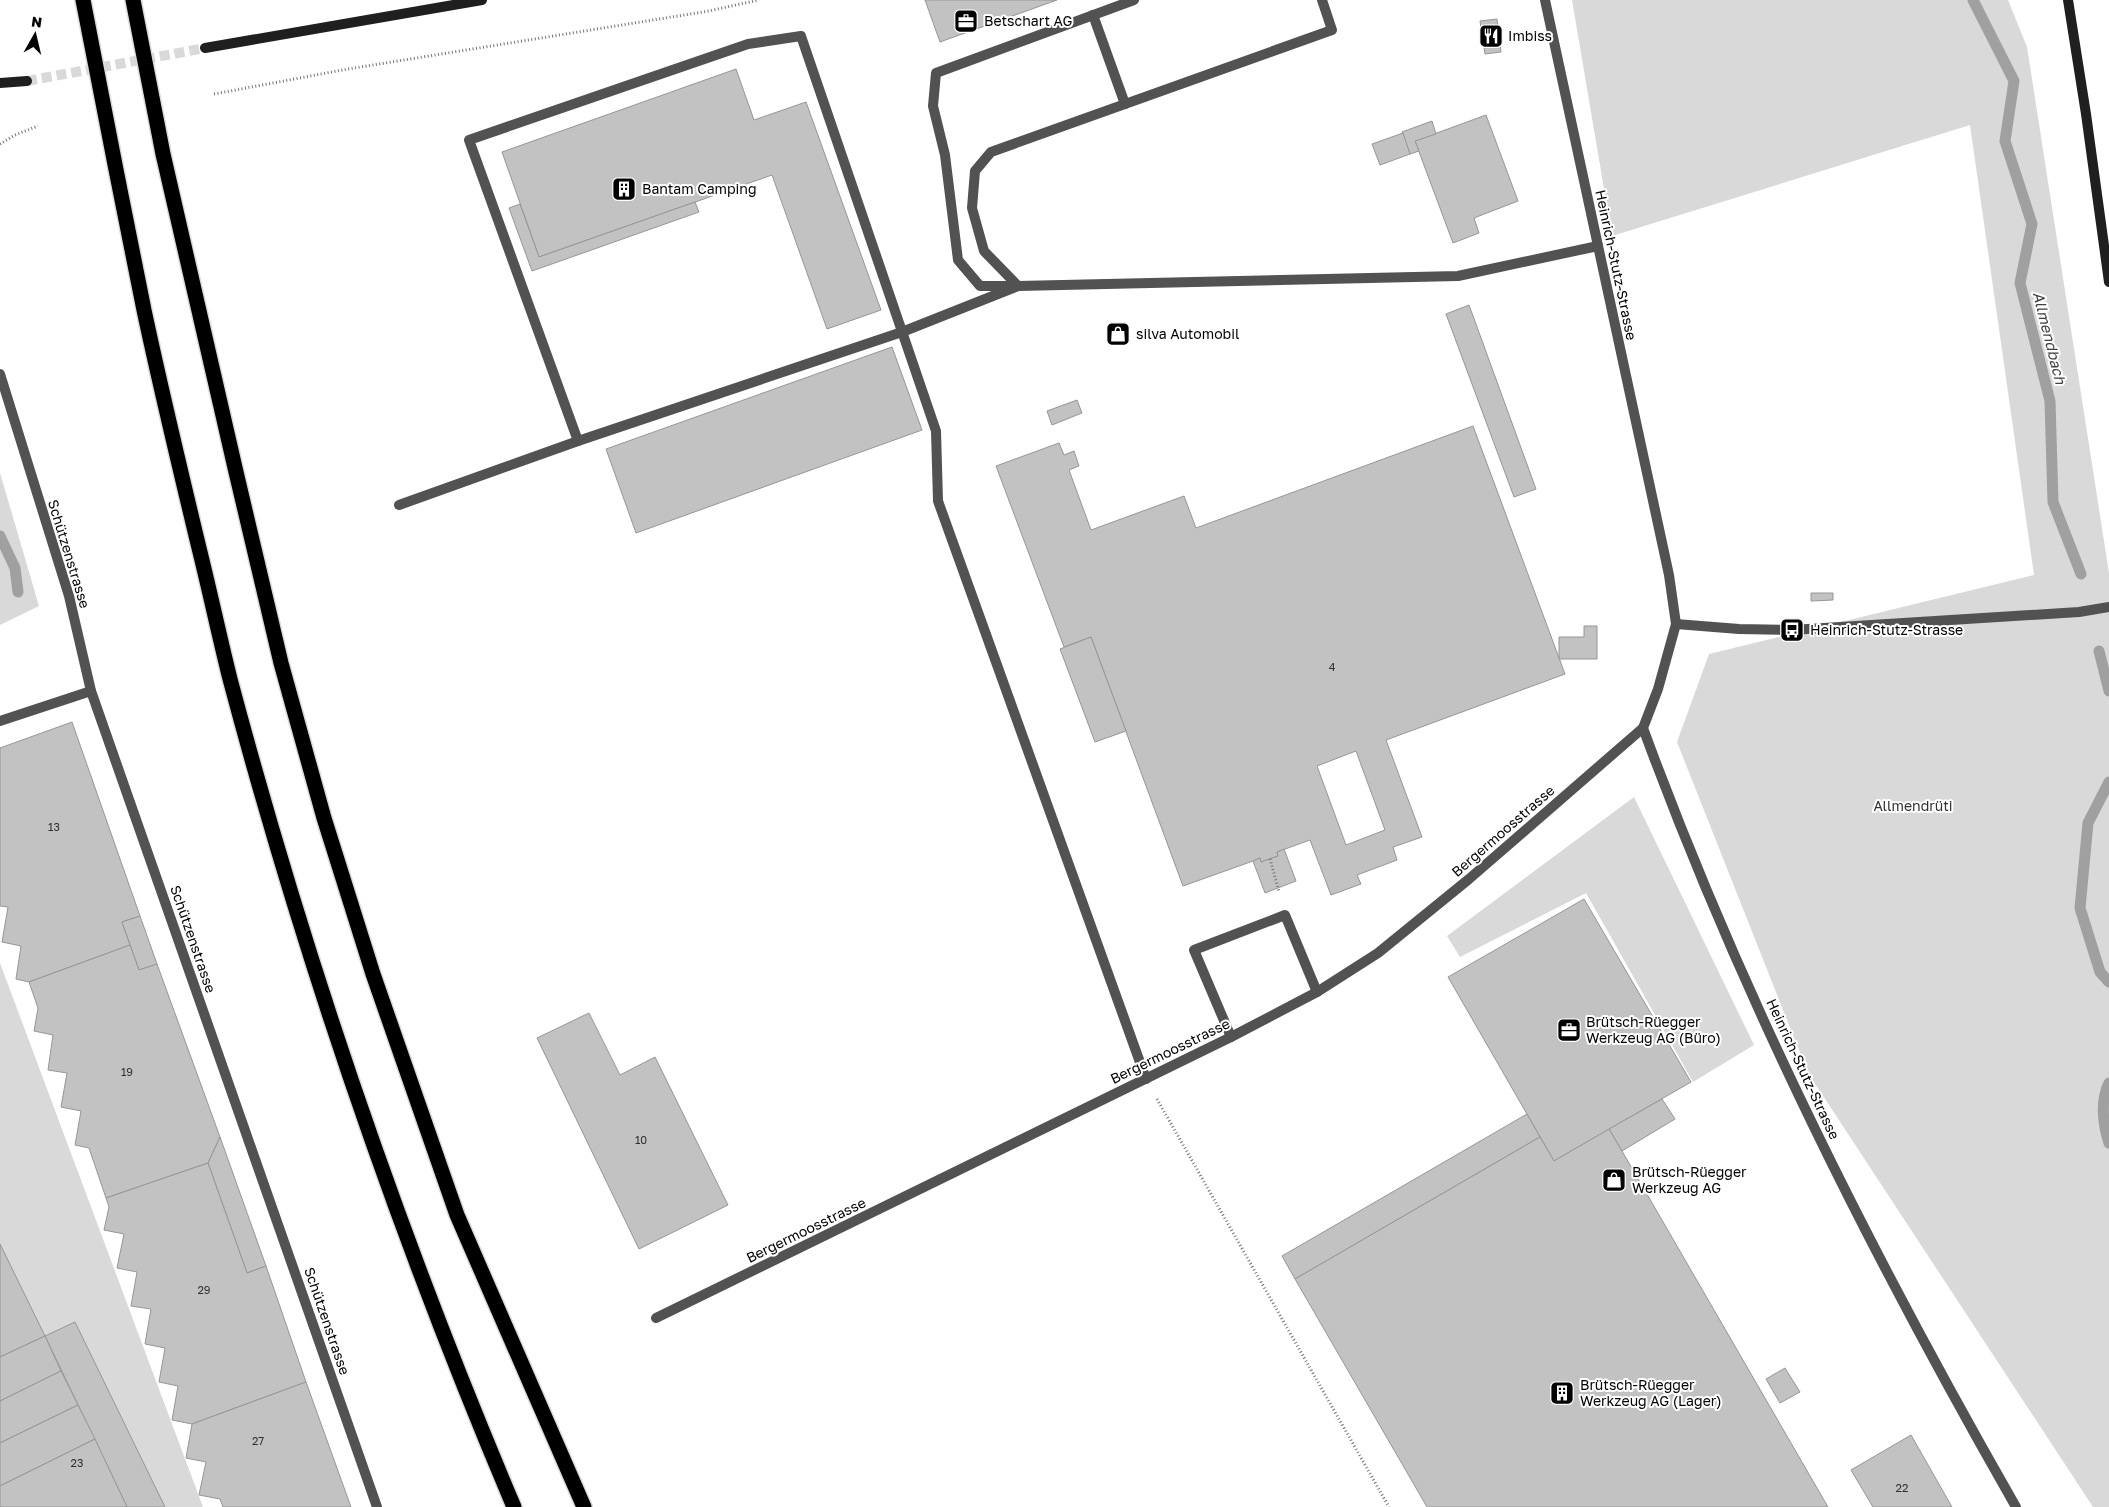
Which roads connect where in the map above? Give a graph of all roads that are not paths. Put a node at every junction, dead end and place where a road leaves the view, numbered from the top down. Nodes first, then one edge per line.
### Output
1 (83, 0) edge
2 (133, 0) edge
3 (482, 0) edge
4 (1134, 0) edge
5 (1322, 0) edge
6 (1545, 0) edge
7 (2068, 0) edge
8 (1093, 15) junction
9 (205, 48) tunnel mouth
10 (27, 81) tunnel mouth
11 (0, 82) edge
12 (1125, 104) junction
13 (1598, 246) junction
14 (2109, 282) edge
15 (1018, 286) junction
16 (902, 332) junction
17 (0, 374) edge
18 (578, 442) junction
19 (399, 505) dead end
20 (2109, 607) edge
21 (1676, 624) junction
22 (91, 691) junction
23 (0, 722) edge
24 (1643, 728) junction
25 (1317, 992) junction
26 (1231, 1037) junction
27 (1146, 1079) junction
28 (656, 1318) dead end
29 (377, 1507) edge
30 (514, 1507) edge
31 (584, 1507) edge
32 (2016, 1507) edge

1 - 30 highway
2 - 31 highway
3 - 9 main road
4 - 8 street
5 - 12 street
6 - 13 street, Heinrich-Stutz-Strasse
7 - 14 main road
8 - 12 street
8 - 15 street
10 - 11 main road
12 - 15 street
13 - 15 street
13 - 21 street, Heinrich-Stutz-Strasse
15 - 16 street
16 - 18 street
16 - 18 street
16 - 27 street
17 - 22 street, Schützenstrasse
18 - 19 street
20 - 21 street
21 - 24 street, Heinrich-Stutz-Strasse
22 - 23 street
22 - 29 street, Schützenstrasse
24 - 25 street, Bergermoosstrasse
24 - 32 street, Heinrich-Stutz-Strasse
25 - 26 street, Bergermoosstrasse
25 - 26 street
26 - 27 street, Bergermoosstrasse
27 - 28 street, Bergermoosstrasse

